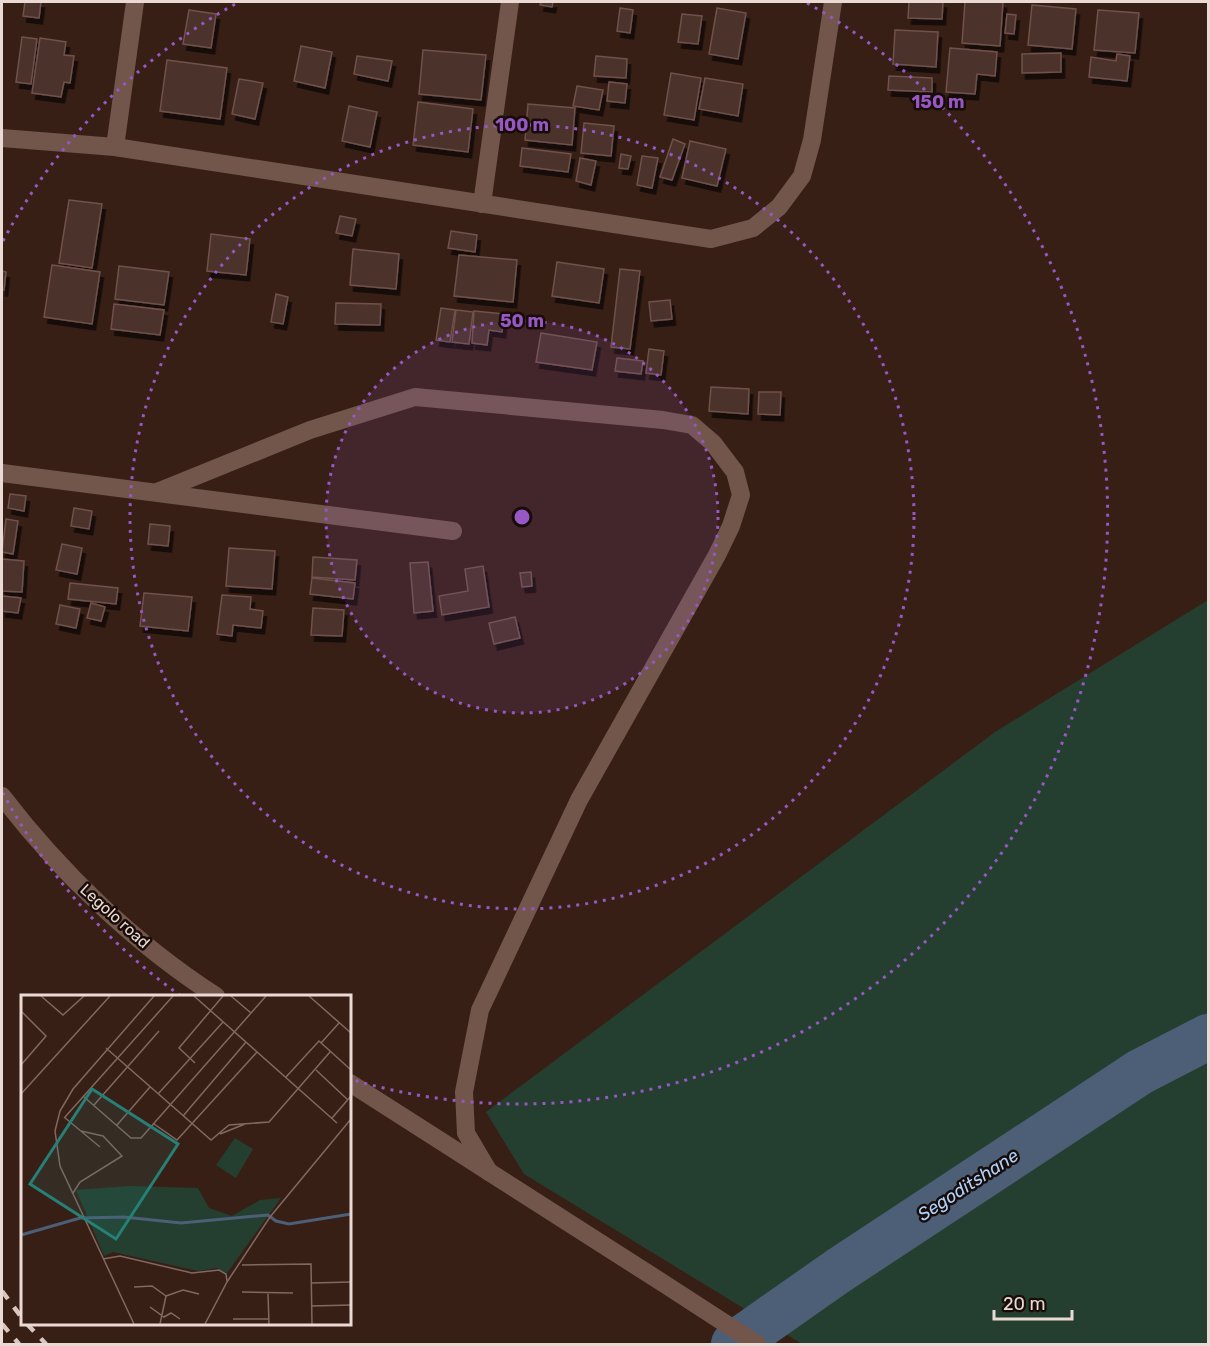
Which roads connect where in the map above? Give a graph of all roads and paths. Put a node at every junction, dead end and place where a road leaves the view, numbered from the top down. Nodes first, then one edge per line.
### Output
1 (135, 2) edge
2 (510, 2) edge
3 (833, 2) edge
4 (2, 138) edge
5 (115, 147) junction
6 (482, 204) junction
7 (2, 472) edge
8 (157, 492) junction
9 (453, 531) dead end
10 (2, 796) edge
11 (214, 995) edge
12 (351, 1084) edge
13 (489, 1172) junction
14 (757, 1344) edge

1 - 5 street
2 - 6 street
3 - 6 street
4 - 5 street
5 - 6 street
7 - 8 street
8 - 9 street
8 - 13 street
10 - 11 street, Legolo road
12 - 13 street
13 - 14 street

